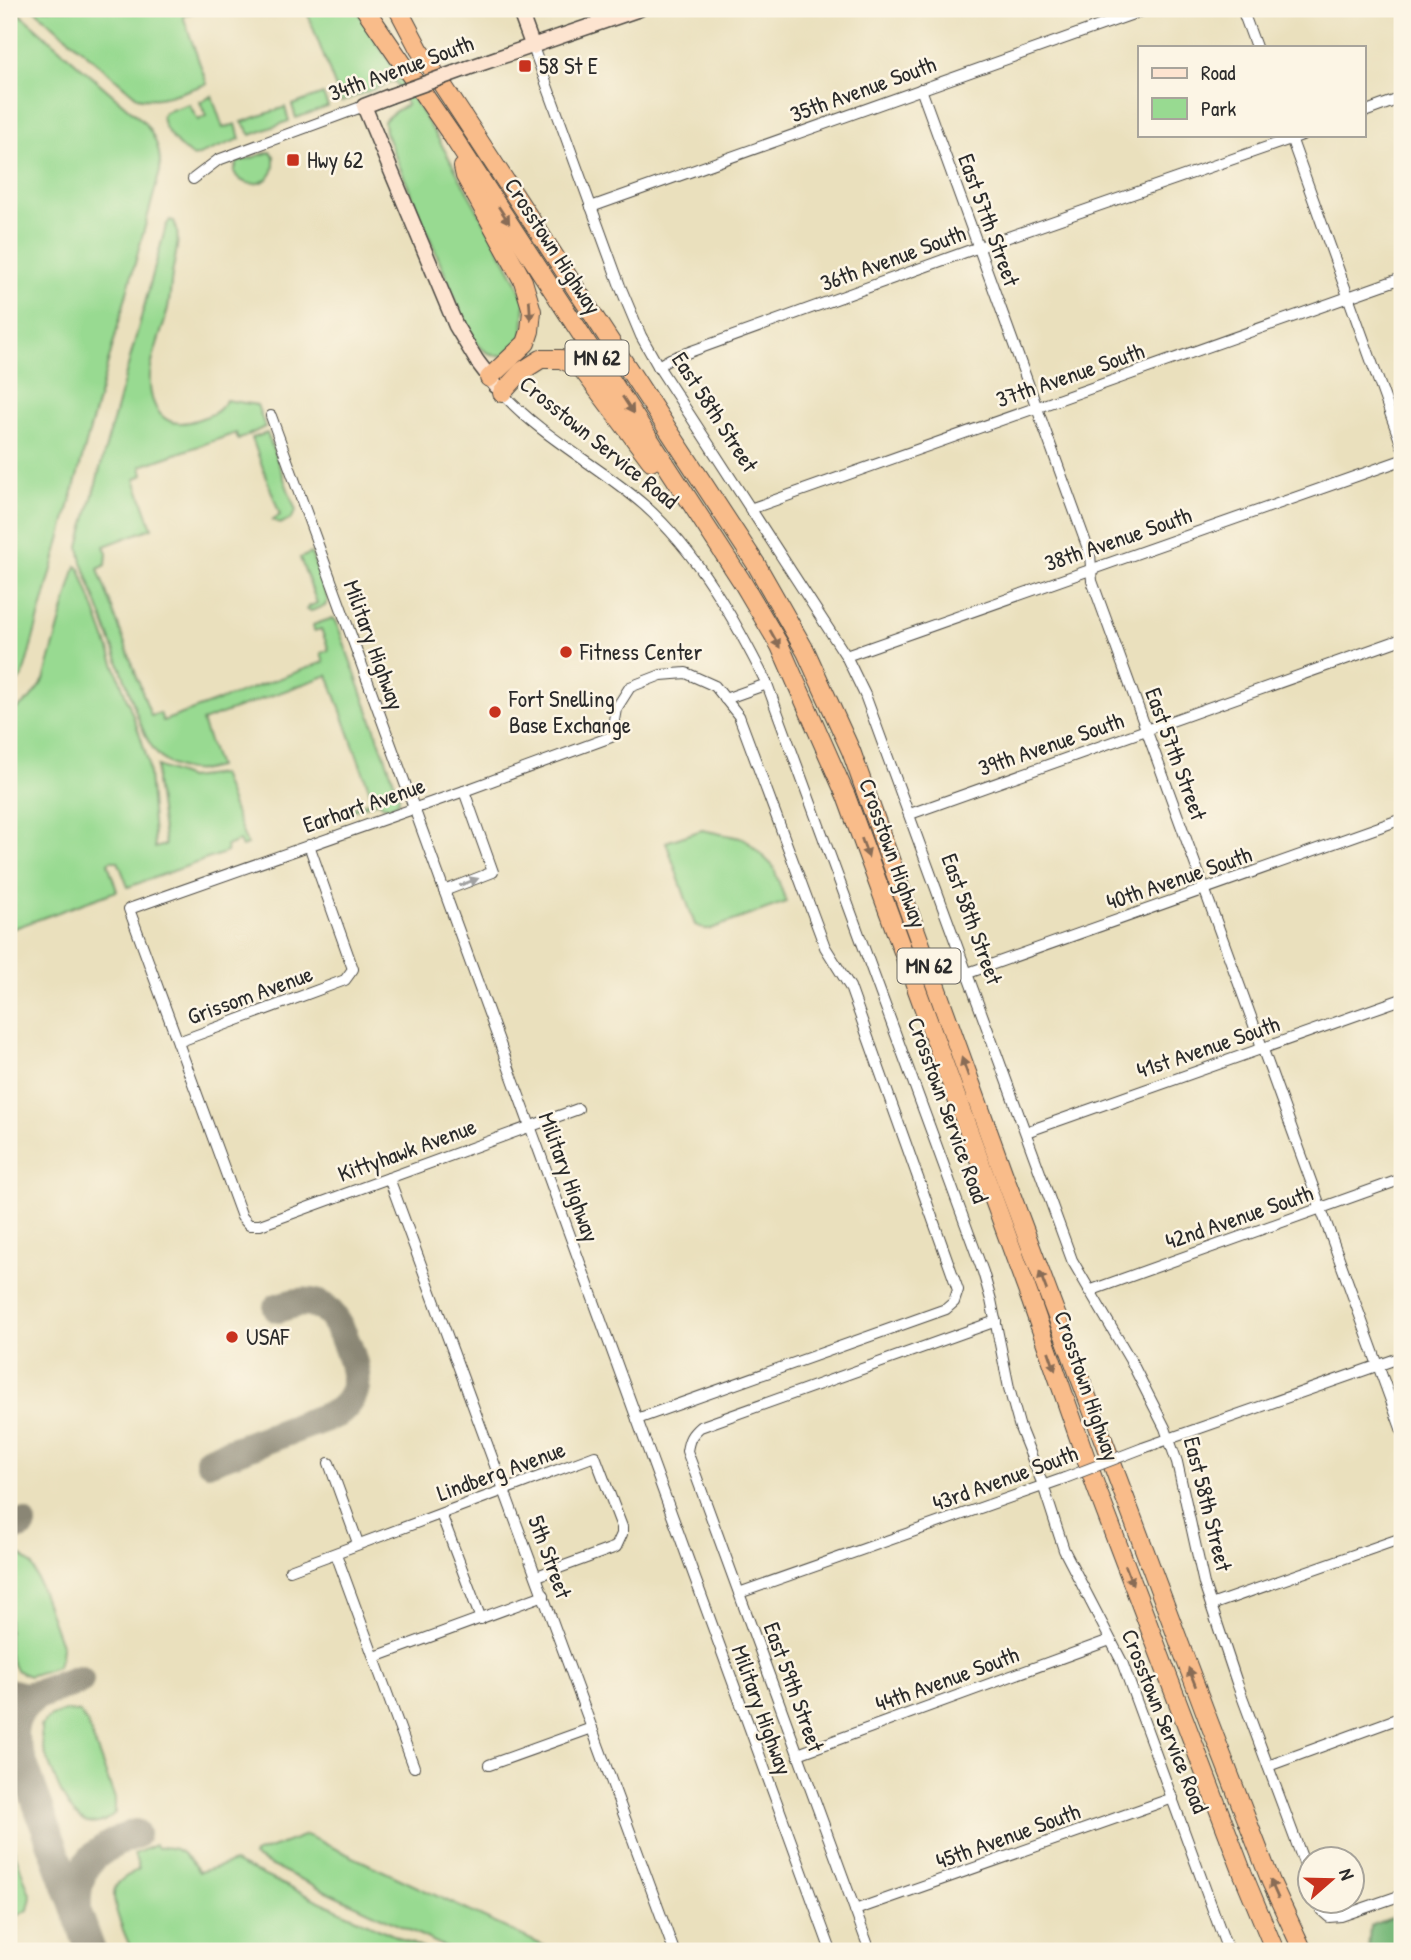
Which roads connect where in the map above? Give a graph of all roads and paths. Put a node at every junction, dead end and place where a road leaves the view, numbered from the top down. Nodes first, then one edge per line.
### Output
1 (365, 9) edge
2 (398, 9) edge
3 (408, 9) edge
4 (519, 9) edge
5 (640, 9) edge
6 (1147, 9) edge
7 (1242, 9) edge
8 (1256, 46) edge
9 (533, 47) junction
10 (419, 49) junction
11 (921, 89) junction
12 (1402, 98) edge
13 (364, 106) junction
14 (1366, 111) edge
15 (453, 137) junction
16 (1290, 137) edge
17 (193, 179) dead end
18 (591, 207) junction
19 (979, 248) junction
20 (1402, 278) edge
21 (1348, 298) junction
22 (658, 366) junction
23 (489, 378) junction
24 (502, 393) junction
25 (1037, 407) junction
26 (271, 416) dead end
27 (1402, 446) edge
28 (1402, 460) edge
29 (750, 509) junction
30 (1091, 568) junction
31 (741, 580) junction
32 (1402, 639) edge
33 (846, 656) junction
34 (767, 684) junction
35 (725, 699) junction
36 (1147, 730) junction
37 (464, 791) junction
38 (414, 809) junction
39 (910, 814) junction
40 (1402, 819) edge
41 (309, 845) junction
42 (1206, 890) junction
43 (444, 891) junction
44 (968, 973) junction
45 (1402, 999) edge
46 (178, 1042) junction
47 (1263, 1048) junction
48 (578, 1109) dead end
49 (530, 1126) junction
50 (1026, 1132) junction
51 (388, 1178) junction
52 (1402, 1179) edge
53 (1321, 1208) junction
54 (249, 1225) joint
55 (1089, 1291) junction
56 (996, 1321) junction
57 (1402, 1357) edge
58 (1378, 1366) junction
59 (638, 1419) junction
60 (1402, 1431) edge
61 (1169, 1439) junction
62 (329, 1463) dead end
63 (1043, 1486) junction
64 (505, 1490) junction
65 (441, 1514) junction
66 (1402, 1538) edge
67 (358, 1543) junction
68 (336, 1553) junction
69 (290, 1570) dead end
70 (537, 1576) junction
71 (739, 1593) junction
72 (544, 1595) junction
73 (1211, 1605) junction
74 (481, 1619) junction
75 (1110, 1640) junction
76 (374, 1657) junction
77 (1402, 1717) edge
78 (592, 1728) junction
79 (798, 1754) junction
80 (489, 1765) dead end
81 (1268, 1766) junction
82 (414, 1767) dead end
83 (1173, 1798) junction
84 (1297, 1844) edge
85 (1402, 1895) edge
86 (1366, 1907) edge
87 (855, 1910) junction
88 (1326, 1914) edge
89 (1346, 1914) edge
90 (674, 1951) edge
91 (831, 1951) edge
92 (870, 1951) edge
93 (1228, 1951) edge
94 (1275, 1951) edge
95 (1303, 1951) edge

1 - 15 highway, Crosstown Highway / MN 62
2 - 10 highway, Crosstown Highway / MN 62
3 - 10 highway
4 - 9 street, East 58th Street
5 - 9 street, 34th Avenue South
6 - 11 street, 35th Avenue South
7 - 8 street
9 - 13 street, 34th Avenue South, bridge
9 - 18 street, East 58th Street
95 -> 10 highway, Crosstown Highway / MN 62
11 - 18 street, 35th Avenue South
11 - 19 street, East 57th Street
12 - 14 street
13 - 17 street, 34th Avenue South
13 - 23 street, Crosstown Service Road
15 -> 23 highway
15 -> 31 highway, Crosstown Highway / MN 62
16 - 19 street, 36th Avenue South
16 - 21 street
18 - 22 street, East 58th Street
19 - 22 street, 36th Avenue South
19 - 25 street, East 57th Street
20 - 21 street, 37th Avenue South
21 - 25 street, 37th Avenue South
21 - 27 street
22 - 29 street, East 58th Street
23 - 24 street, Crosstown Service Road
24 - 31 highway
24 - 34 street, Crosstown Service Road
25 - 29 street, 37th Avenue South
25 - 30 street, East 57th Street
26 - 38 street, Military Highway
28 - 30 street, 38th Avenue South
29 - 33 street, East 58th Street
30 - 33 street, 38th Avenue South
30 - 36 street, East 57th Street
31 -> 94 highway, Crosstown Highway / MN 62
32 - 36 street, 39th Avenue South
33 - 39 street, East 58th Street
34 - 35 street
34 - 56 street, Crosstown Service Road
35 - 37 street, Earhart Avenue
35 - 59 street
36 - 39 street, 39th Avenue South
36 - 42 street, East 57th Street
37 - 38 street, Earhart Avenue
43 -> 37 street
38 - 41 street, Earhart Avenue
38 - 43 street, Military Highway
39 - 44 street, East 58th Street
40 - 42 street, 40th Avenue South
41 - 46 street, Grissom Avenue
41 - 46 street, Earhart Avenue
42 - 44 street, 40th Avenue South
42 - 47 street, East 57th Street
43 - 49 street, Military Highway
44 - 50 street, East 58th Street
45 - 47 street, 41st Avenue South
46 - 54 street, Grissom Avenue
47 - 50 street, 41st Avenue South
47 - 53 street, East 57th Street
48 - 49 street, Kittyhawk Avenue
49 - 51 street, Kittyhawk Avenue
49 - 59 street, Military Highway
50 - 55 street, East 58th Street
51 - 54 street, Kittyhawk Avenue
51 - 64 street, 5th Street
52 - 53 street, 42nd Avenue South
53 - 55 street, 42nd Avenue South
53 - 58 street, East 57th Street
55 - 61 street, East 58th Street
56 - 63 street, Crosstown Service Road
56 - 71 street, East 59th Street
57 - 58 street, 43rd Avenue South
58 - 60 street, East 57th Street
58 - 61 street, 43rd Avenue South
59 - 91 street, Military Highway
61 - 63 street, 43rd Avenue South, bridge
61 - 73 street, East 58th Street
62 - 67 street
63 - 71 street, 43rd Avenue South
63 - 75 street, Crosstown Service Road
64 - 65 street, Lindberg Avenue
64 - 70 street, 5th Street
64 - 70 street, Lindberg Avenue
65 - 67 street, Lindberg Avenue
65 - 74 street
66 - 73 street
67 - 68 street, Lindberg Avenue
68 - 69 street, Lindberg Avenue
68 - 76 street
70 - 72 street, 5th Street
71 - 79 street, East 59th Street
72 - 74 street
72 - 78 street, 5th Street
73 - 81 street, East 58th Street
74 - 76 street
75 - 79 street, 44th Avenue South
75 - 83 street, Crosstown Service Road
76 - 82 street
77 - 81 street
78 - 80 street
78 - 90 street, 5th Street
79 - 87 street, East 59th Street
81 - 84 street, East 58th Street
83 - 87 street, 45th Avenue South
83 - 93 street, Crosstown Service Road
85 - 86 street
87 - 92 street, East 59th Street
88 - 89 street

